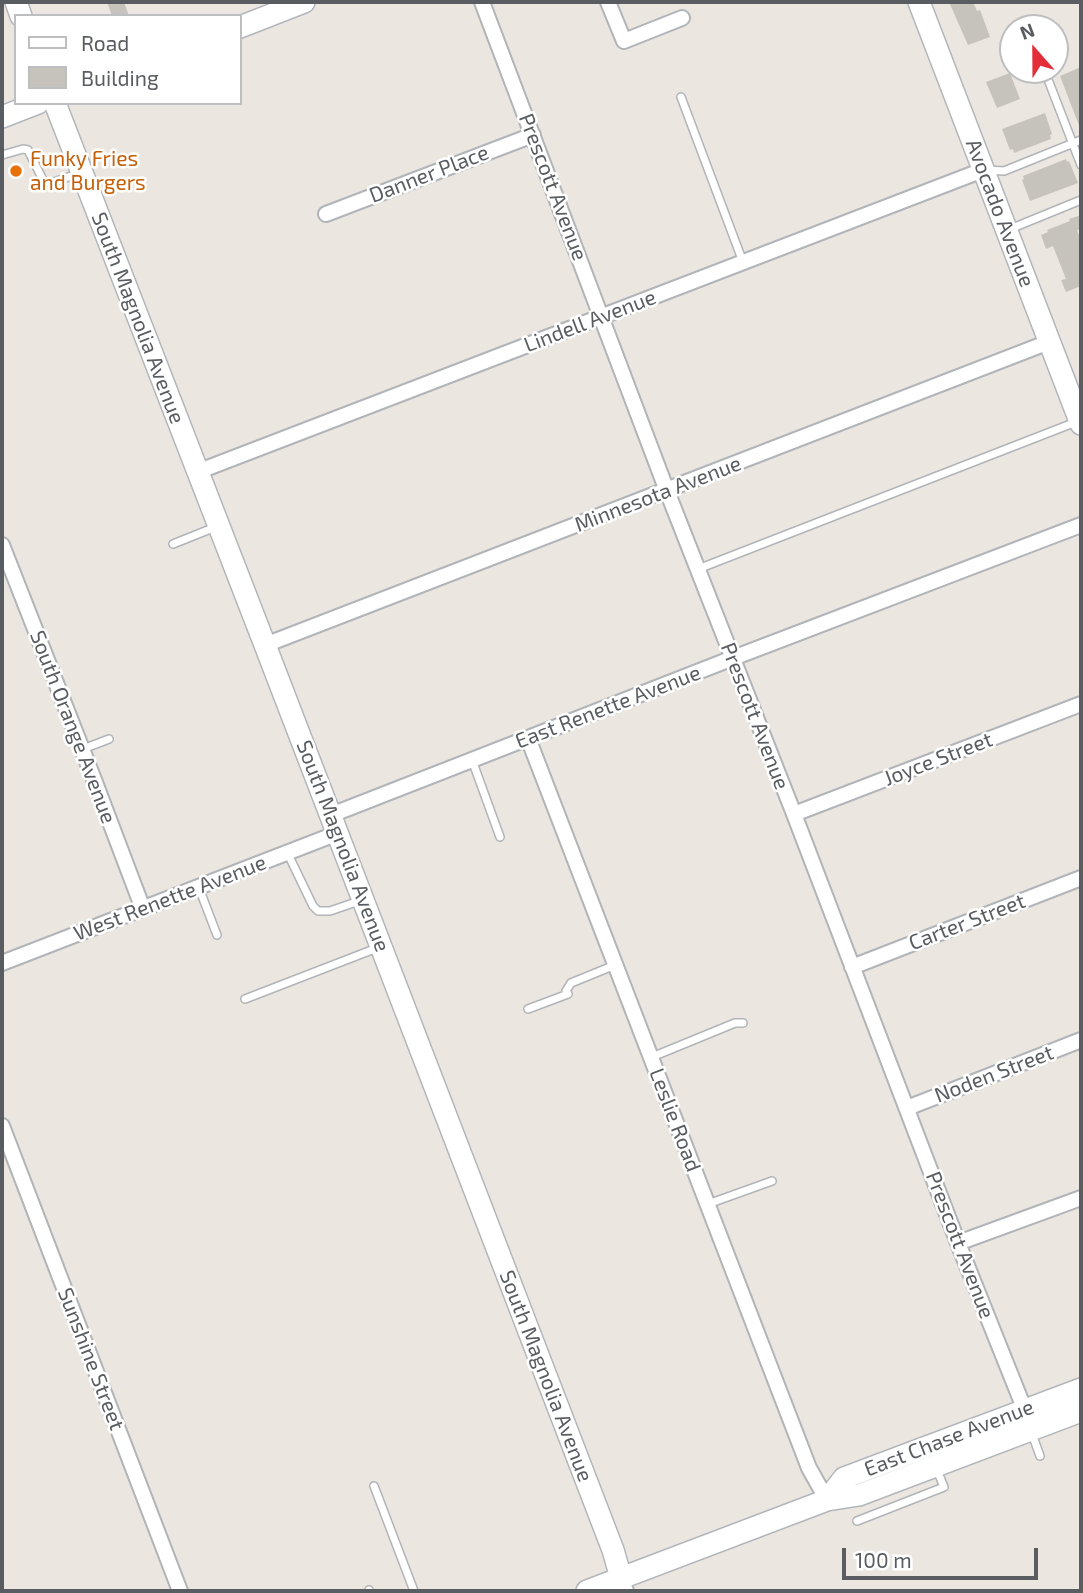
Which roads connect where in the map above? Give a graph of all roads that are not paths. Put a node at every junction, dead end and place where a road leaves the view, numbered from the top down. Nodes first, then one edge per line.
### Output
1 (304, 2) edge
2 (482, 2) edge
3 (608, 2) edge
4 (919, 2) edge
5 (261, 10) edge
6 (682, 18) dead end
7 (242, 25) edge
8 (1050, 84) edge
9 (681, 97) dead end
10 (33, 105) edge
11 (56, 105) edge
12 (2, 117) edge
13 (533, 135) junction
14 (1077, 142) edge
15 (2, 155) edge
16 (1081, 164) edge
17 (983, 170) junction
18 (82, 173) junction
19 (1081, 200) edge
20 (326, 214) dead end
21 (1006, 230) junction
22 (743, 262) junction
23 (601, 316) junction
24 (1049, 342) junction
25 (1081, 422) edge
26 (197, 471) junction
27 (667, 491) junction
28 (1081, 525) edge
29 (219, 526) junction
30 (173, 544) dead end
31 (2, 545) edge
32 (698, 569) junction
33 (265, 645) junction
34 (733, 658) junction
35 (1081, 704) edge
36 (528, 738) junction
37 (109, 739) dead end
38 (82, 750) junction
39 (472, 760) junction
40 (794, 814) junction
41 (334, 824) junction
42 (500, 837) dead end
43 (288, 852) junction
44 (1081, 878) edge
45 (198, 887) junction
46 (363, 899) junction
47 (143, 909) junction
48 (217, 935) dead end
49 (382, 947) junction
50 (2, 963) edge
51 (615, 965) junction
52 (852, 967) junction
53 (245, 999) dead end
54 (528, 1009) dead end
55 (743, 1023) dead end
56 (1081, 1040) edge
57 (651, 1058) junction
58 (907, 1108) junction
59 (2, 1126) edge
60 (772, 1181) dead end
61 (1081, 1198) edge
62 (707, 1204) junction
63 (958, 1243) junction
64 (1081, 1389) edge
65 (1081, 1411) edge
66 (1028, 1420) junction
67 (1040, 1456) dead end
68 (936, 1466) junction
69 (374, 1486) dead end
70 (827, 1500) junction
71 (858, 1521) dead end
72 (624, 1585) edge
73 (180, 1591) edge
74 (414, 1591) edge
75 (587, 1591) edge

1 - 5 main road
2 - 13 street, Prescott Avenue
3 - 6 street
4 - 17 main road, Avocado Avenue
5 - 7 main road
8 - 14 lane
9 - 22 lane
10 - 12 main road
11 - 18 main road, South Magnolia Avenue
13 - 20 street, Danner Place
13 - 23 street, Prescott Avenue
14 - 16 lane
14 - 17 lane
15 - 18 lane
17 - 21 main road, Avocado Avenue
17 - 22 street, Lindell Avenue
18 - 26 main road, South Magnolia Avenue
19 - 21 lane
21 - 24 main road, Avocado Avenue
22 - 23 street, Lindell Avenue
23 - 26 street, Lindell Avenue
23 - 27 street, Prescott Avenue
24 - 25 main road, Avocado Avenue
24 - 27 street, Minnesota Avenue
25 - 32 lane
26 - 29 main road, South Magnolia Avenue
27 - 32 street, Prescott Avenue
27 - 33 street, Minnesota Avenue
28 - 34 street, East Renette Avenue
29 - 30 lane
29 - 33 main road, South Magnolia Avenue
31 - 38 street, South Orange Avenue
32 - 34 street, Prescott Avenue
33 - 41 main road, South Magnolia Avenue
34 - 36 street, East Renette Avenue
34 - 40 street, Prescott Avenue
35 - 40 street, Joyce Street
36 - 39 street, East Renette Avenue
36 - 51 street, Leslie Road
37 - 38 lane
38 - 47 street, South Orange Avenue
39 - 41 street, East Renette Avenue
39 - 42 lane
40 - 52 street, Prescott Avenue
41 - 43 street, West Renette Avenue
41 - 46 main road, South Magnolia Avenue
43 - 45 street, West Renette Avenue
43 - 46 lane
44 - 52 street, Carter Street
45 - 47 street, West Renette Avenue
45 - 48 lane
46 - 49 main road, South Magnolia Avenue
47 - 50 street, West Renette Avenue
49 - 53 lane
49 - 72 main road, South Magnolia Avenue
51 - 54 lane
51 - 57 street, Leslie Road
52 - 58 street, Prescott Avenue
55 - 57 lane
56 - 58 street, Noden Street
57 - 62 street, Leslie Road
58 - 63 street, Prescott Avenue
59 - 73 street, Sunshine Street
60 - 62 lane
61 - 63 street
62 - 70 street, Leslie Road
63 - 66 street, Prescott Avenue
64 - 66 main road, East Chase Avenue
65 - 66 main road, East Chase Avenue
66 - 67 lane
66 - 68 main road, East Chase Avenue
66 - 70 main road, East Chase Avenue
68 - 70 main road, East Chase Avenue
68 - 71 lane
69 - 74 lane
70 - 72 main road, East Chase Avenue
72 - 75 main road, East Chase Avenue

